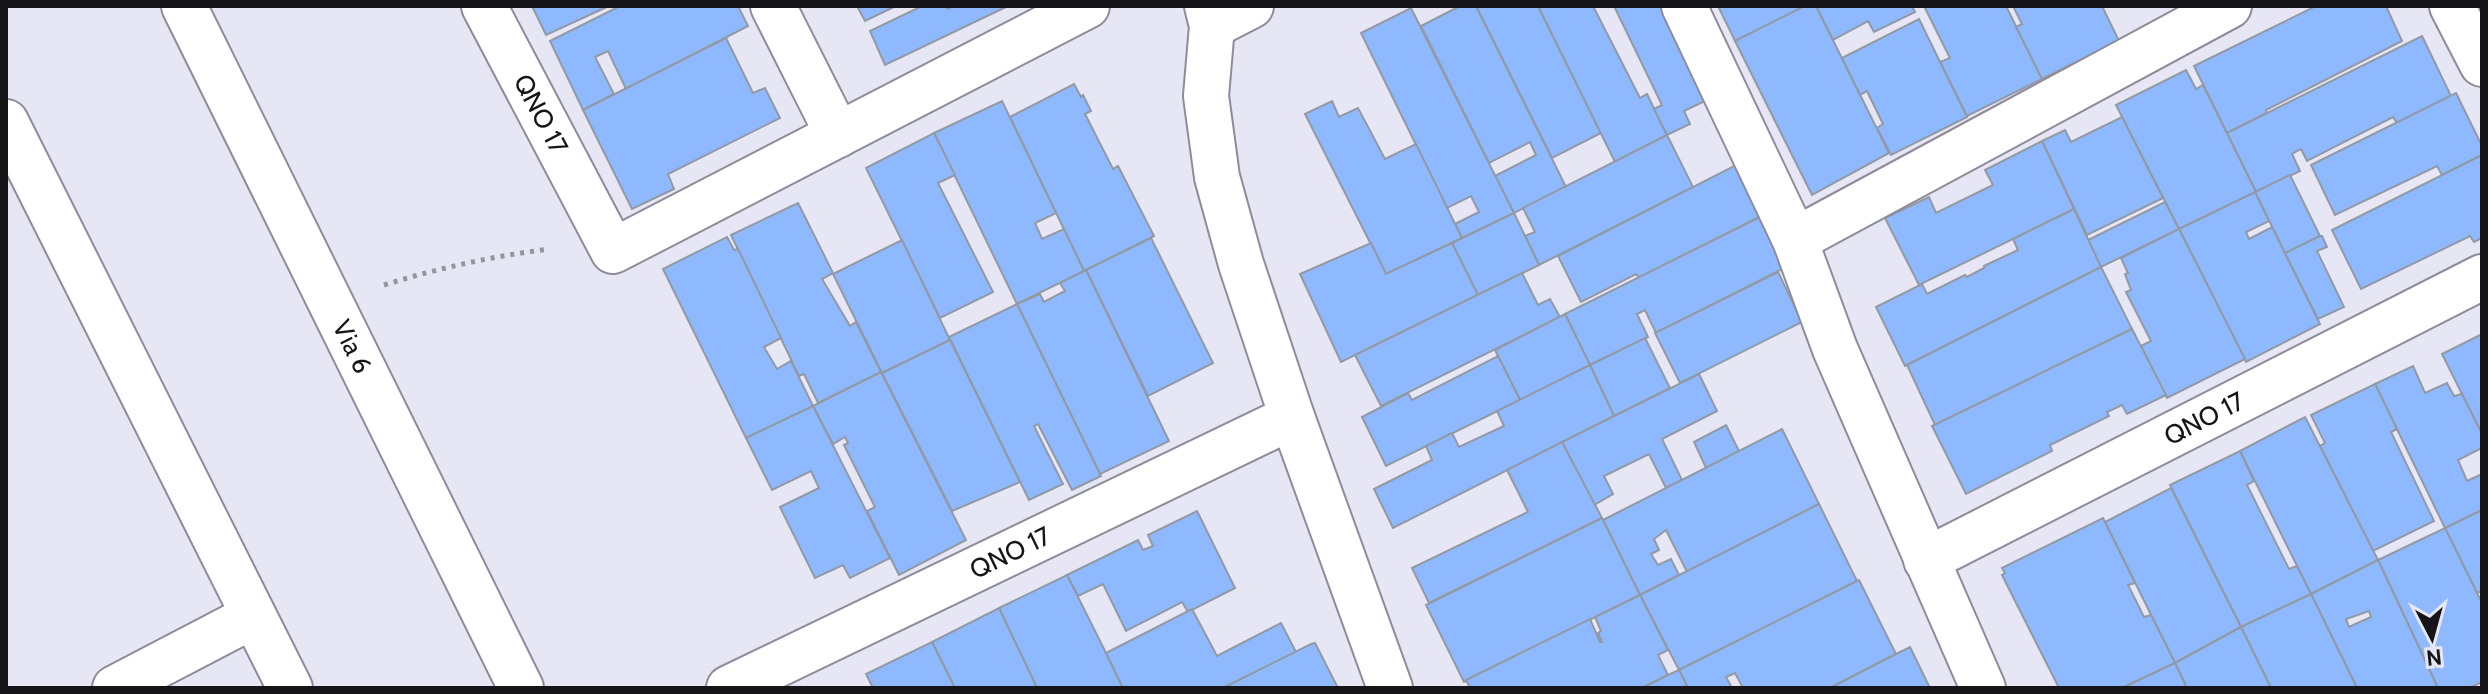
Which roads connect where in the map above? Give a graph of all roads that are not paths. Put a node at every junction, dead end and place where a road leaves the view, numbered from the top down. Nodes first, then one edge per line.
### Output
1 (184, 6) edge
2 (484, 6) edge
3 (773, 6) edge
4 (1087, 6) edge
5 (1251, 6) edge
6 (1684, 6) edge
7 (2229, 6) edge
8 (2452, 6) edge
9 (1209, 16) edge
10 (2482, 64) edge
11 (6, 122) edge
12 (838, 135) junction
13 (1795, 240) junction
14 (2482, 277) edge
15 (1292, 417) junction
16 (1926, 560) junction
17 (253, 616) junction
18 (115, 688) edge
19 (290, 688) edge
20 (521, 688) edge
21 (729, 688) edge
22 (1390, 688) edge
23 (1983, 688) edge

1 - 20 street, Via 6
2 - 12 street, QNO 17
3 - 12 street
4 - 12 street
5 - 9 street
6 - 13 street
7 - 13 street
8 - 10 street
9 - 15 street
11 - 17 street
13 - 16 street
14 - 16 street, QNO 17
15 - 21 street, QNO 17
15 - 22 street
16 - 23 street
17 - 18 street
17 - 19 street

